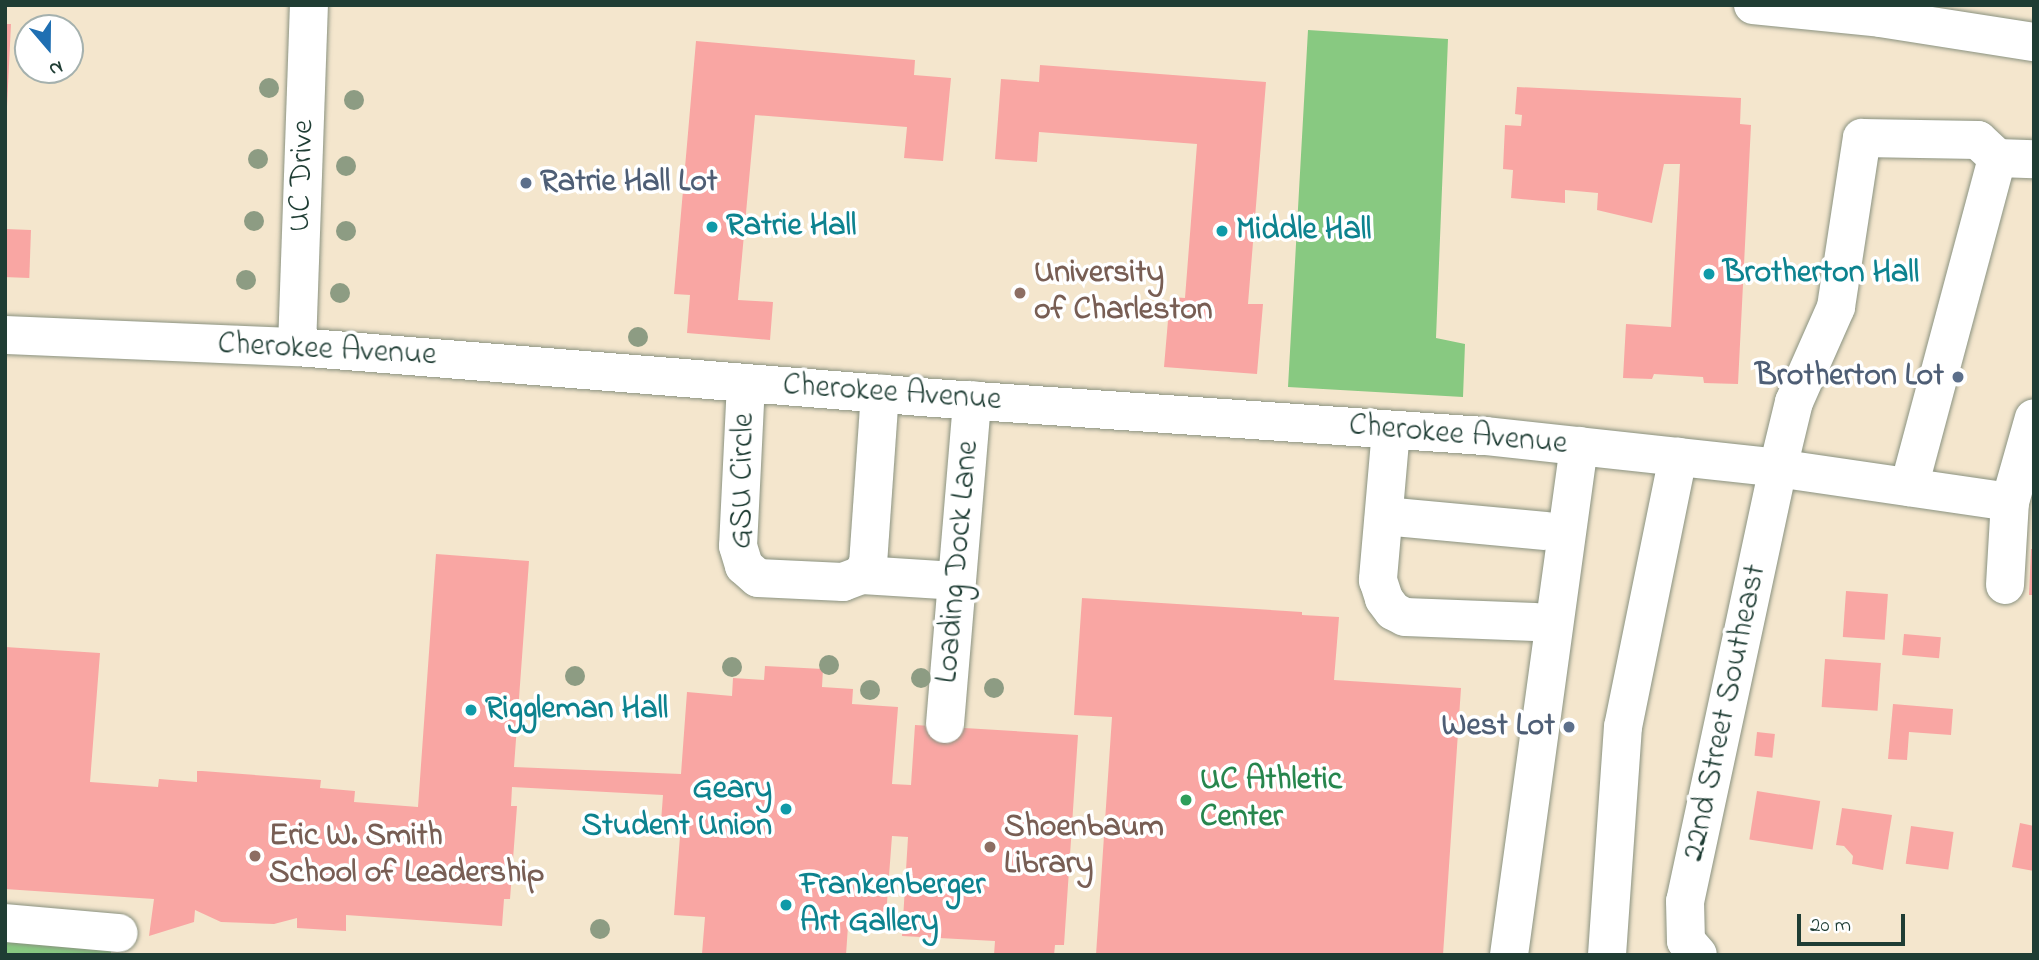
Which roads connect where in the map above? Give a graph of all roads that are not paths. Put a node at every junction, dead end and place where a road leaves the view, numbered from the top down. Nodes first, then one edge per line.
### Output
1 (309, 5) edge
2 (1753, 5) edge
3 (2034, 42) edge
4 (2016, 158) edge
5 (5, 335) edge
6 (297, 347) junction
7 (746, 383) junction
8 (880, 393) junction
9 (972, 400) junction
10 (2034, 418) edge
11 (1391, 430) junction
12 (1579, 446) junction
13 (1678, 457) junction
14 (1778, 468) junction
15 (1909, 487) junction
16 (2010, 502) junction
17 (1384, 516) junction
18 (1545, 531) dead end
19 (861, 575) junction
20 (956, 581) junction
21 (2005, 584) dead end
22 (1535, 621) dead end
23 (945, 724) dead end
24 (5, 923) edge
25 (118, 933) dead end
26 (1509, 955) edge
27 (1607, 955) edge
28 (1698, 955) edge

1 - 6 street, UC Drive
2 - 3 street
4 - 14 street, 22nd Street Southeast
4 - 15 street
5 - 6 street, Cherokee Avenue
6 - 7 street, Cherokee Avenue
7 - 8 street, Cherokee Avenue
7 - 19 street, GSU Circle
8 - 9 street, Cherokee Avenue
8 - 19 street
9 - 11 street, Cherokee Avenue
9 - 20 street, Loading Dock Lane
10 - 16 street
11 - 12 street, Cherokee Avenue
11 - 17 street
12 - 13 street, Cherokee Avenue
12 - 26 street
13 - 14 street, Cherokee Avenue
13 - 27 street
14 - 15 street, Cherokee Avenue
14 - 28 street, 22nd Street Southeast
15 - 16 street, Cherokee Avenue
16 - 21 street
17 - 18 street
17 - 22 street
19 - 20 street, GSU Circle
20 - 23 street, Loading Dock Lane
24 - 25 street

